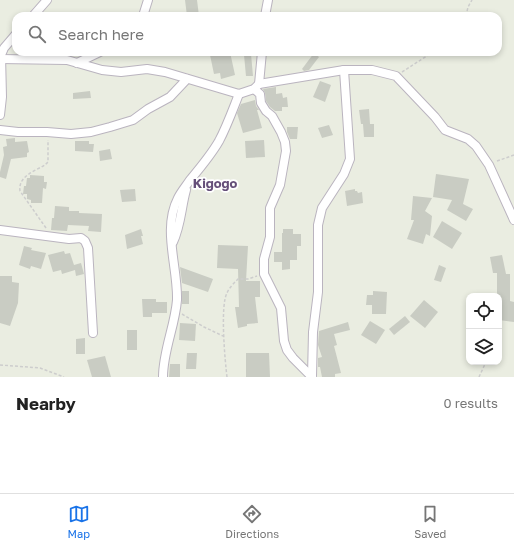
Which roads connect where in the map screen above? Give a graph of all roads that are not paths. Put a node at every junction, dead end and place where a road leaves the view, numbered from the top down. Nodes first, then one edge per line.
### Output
1 (47, 0) edge
2 (148, 0) edge
3 (268, 0) edge
4 (36, 12) edge
5 (144, 12) edge
6 (266, 12) edge
7 (12, 39) edge
8 (92, 56) edge
9 (261, 56) edge
10 (0, 59) edge
11 (77, 63) junction
12 (344, 70) junction
13 (187, 79) junction
14 (256, 87) junction
15 (239, 94) junction
16 (0, 115) edge
17 (0, 130) edge
18 (514, 220) edge
19 (0, 230) edge
20 (93, 332) dead end
21 (312, 376) edge
22 (163, 377) edge

1 - 4 street
2 - 5 street
3 - 6 street
7 - 10 street
8 - 11 street
9 - 14 street
10 - 11 street
10 - 16 street
11 - 13 street
12 - 14 street
12 - 18 street
12 - 21 street
13 - 15 street
13 - 17 street
14 - 15 street
14 - 21 street
15 - 22 street
19 - 20 street

